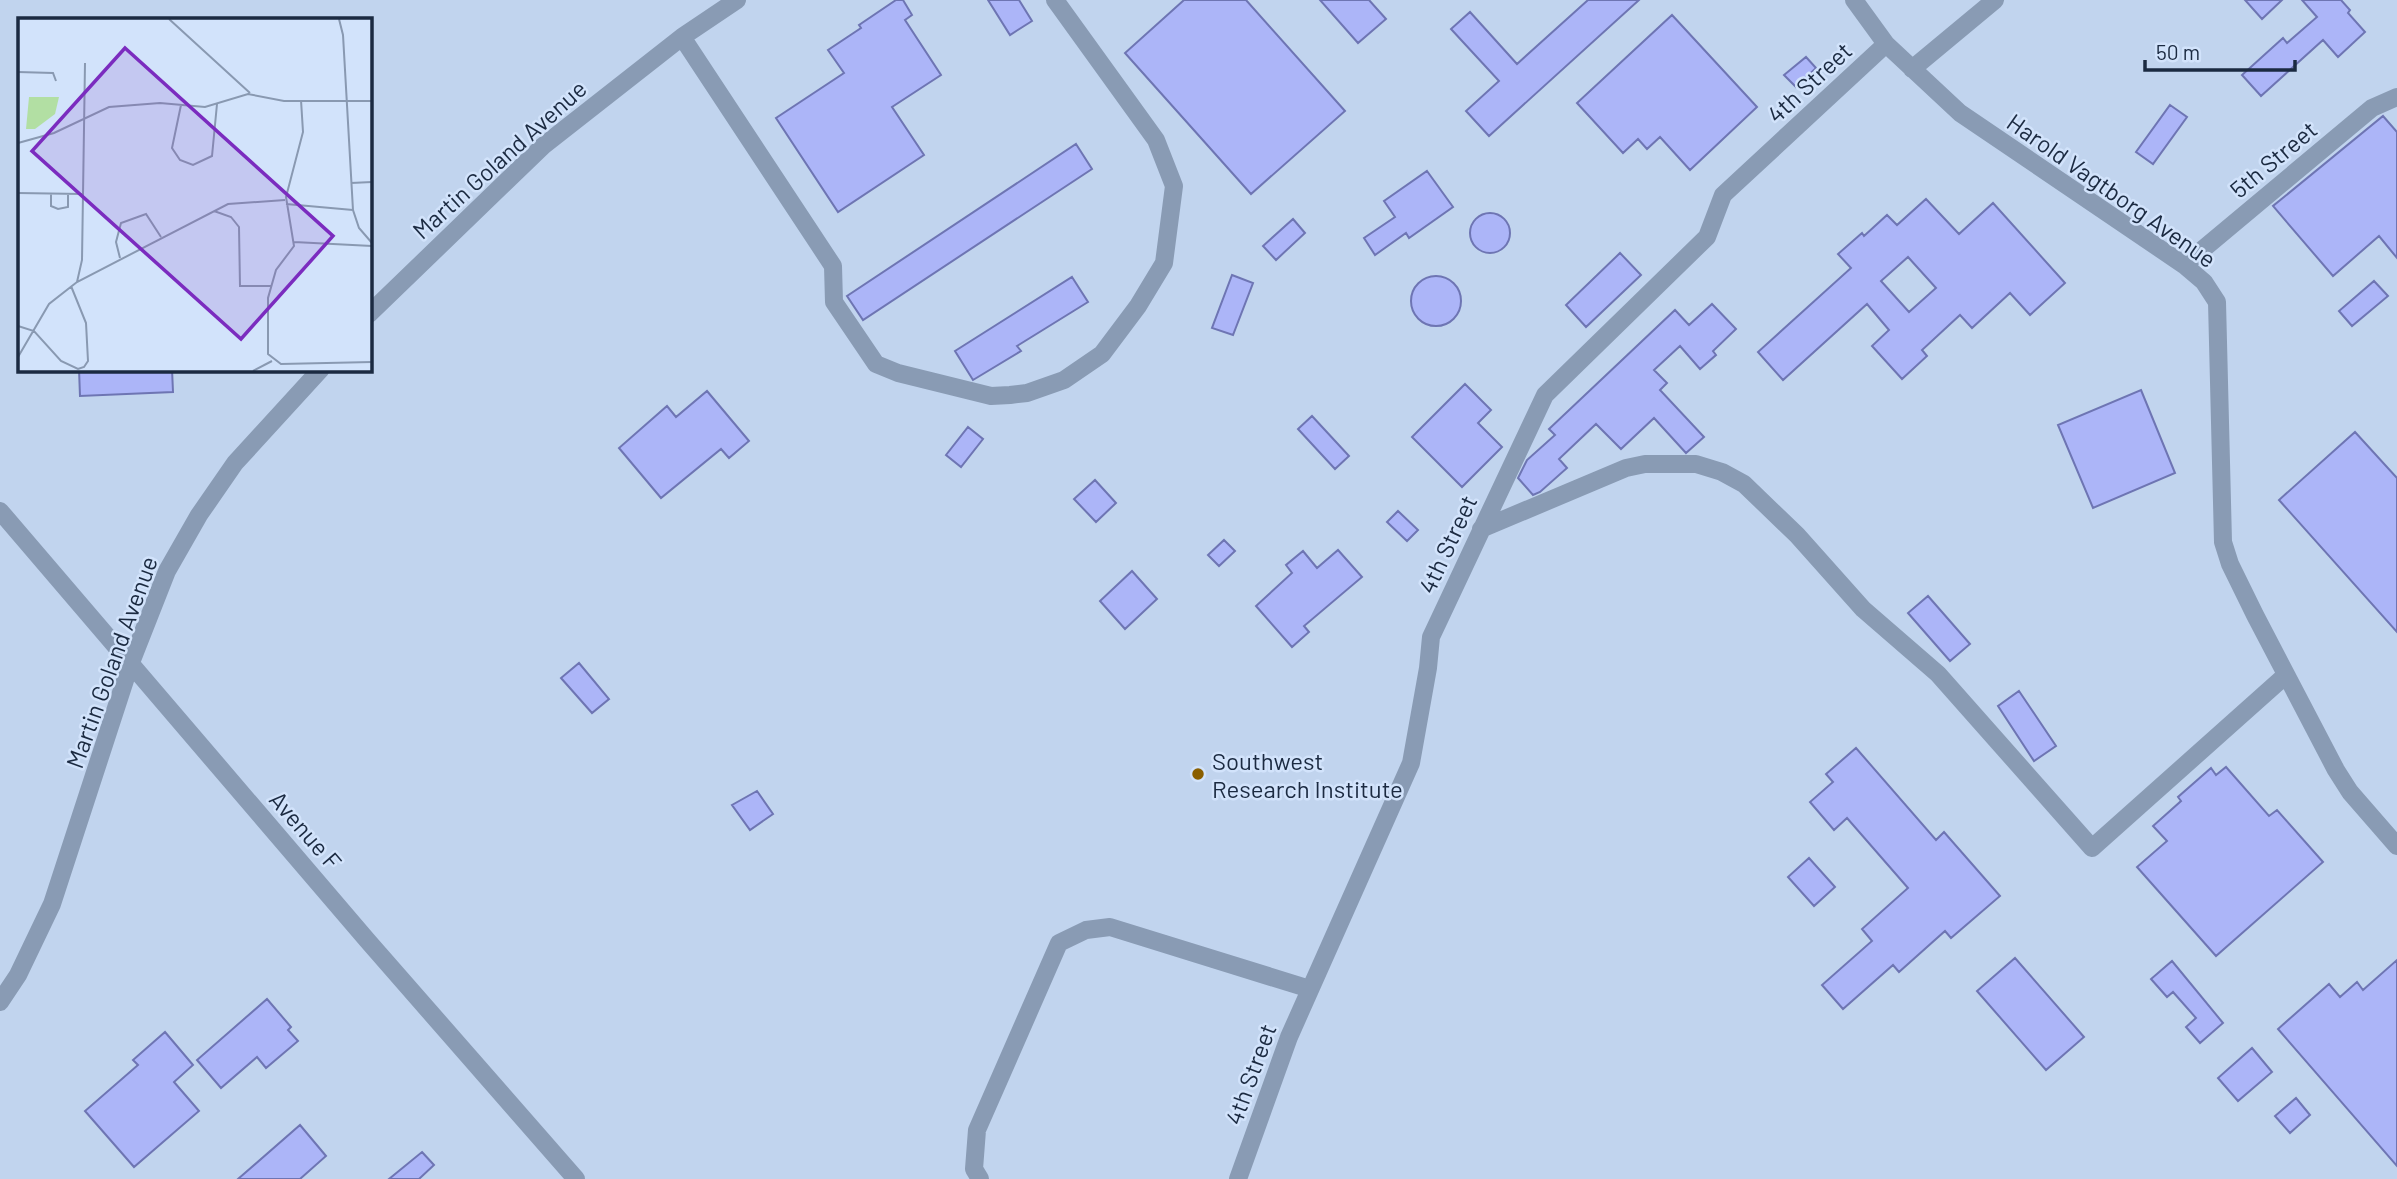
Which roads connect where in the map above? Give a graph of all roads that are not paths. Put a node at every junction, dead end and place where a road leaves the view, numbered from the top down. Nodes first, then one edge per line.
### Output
1 (737, 0) edge
2 (1055, 0) edge
3 (1854, 0) edge
4 (1994, 0) edge
5 (682, 37) junction
6 (1886, 44) junction
7 (1912, 69) junction
8 (2397, 97) edge
9 (2185, 265) junction
10 (371, 312) edge
11 (319, 371) edge
12 (0, 511) edge
13 (1481, 529) junction
14 (130, 664) junction
15 (2286, 675) junction
16 (2397, 846) edge
17 (1310, 989) junction
18 (0, 1002) edge
19 (566, 1176) edge
20 (980, 1179) edge
21 (1238, 1179) edge

1 - 5 street, Martin Goland Avenue
2 - 5 street
3 - 6 street, Harold Vagtborg Avenue
4 - 7 street
5 - 10 street, Martin Goland Avenue
6 - 7 street, Harold Vagtborg Avenue
6 - 13 street, 4th Street
7 - 9 street, Harold Vagtborg Avenue
8 - 9 street, 5th Street
9 - 15 street, Harold Vagtborg Avenue
11 - 14 street, Martin Goland Avenue
12 - 14 street, Avenue F
13 - 15 street
13 - 17 street, 4th Street
14 - 18 street, Martin Goland Avenue
14 - 19 street, Avenue F
15 - 16 street, Harold Vagtborg Avenue
17 - 20 street
17 - 21 street, 4th Street

